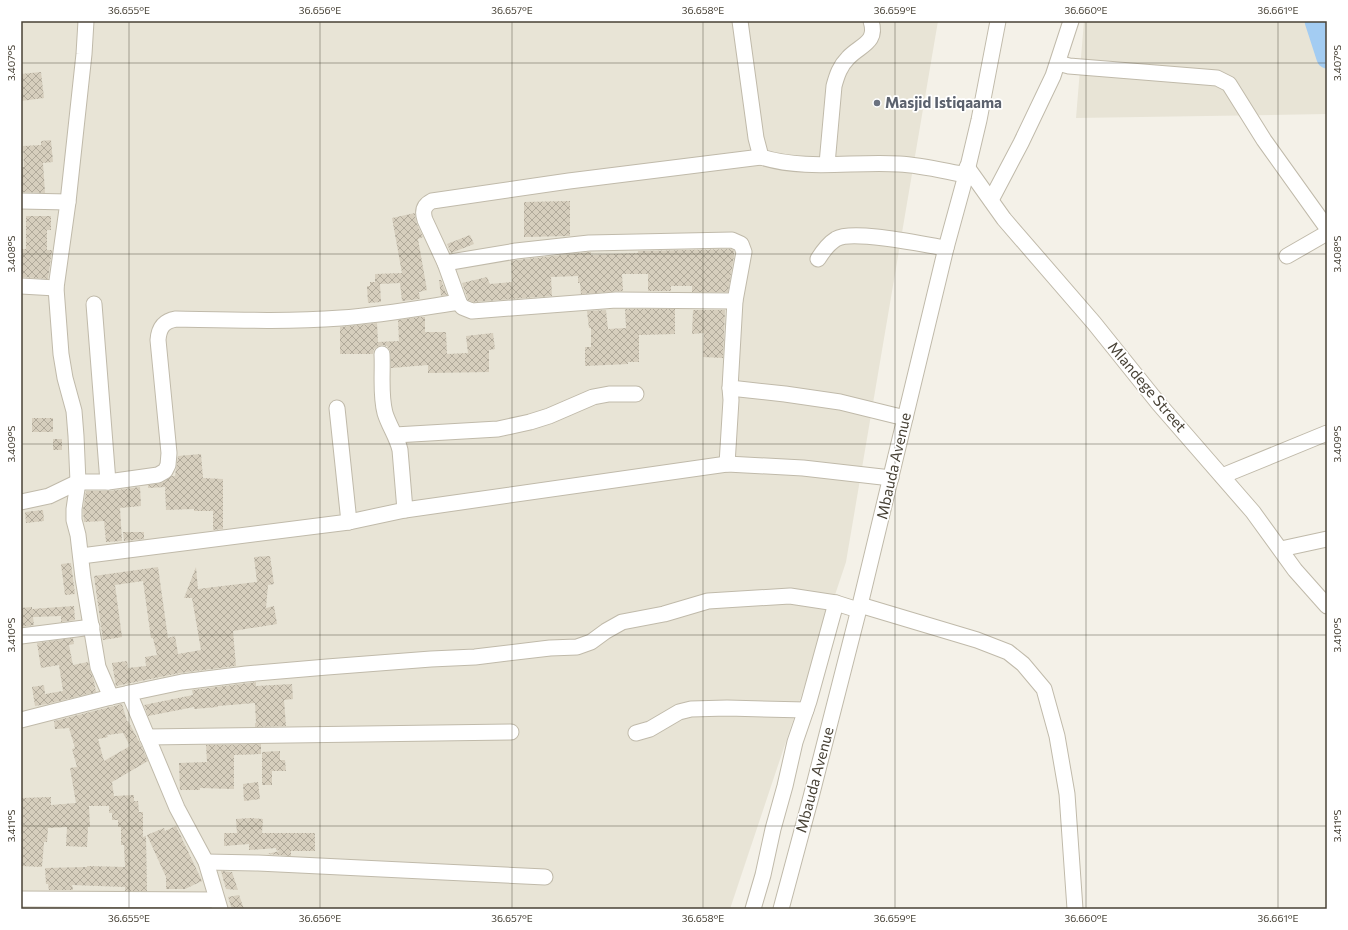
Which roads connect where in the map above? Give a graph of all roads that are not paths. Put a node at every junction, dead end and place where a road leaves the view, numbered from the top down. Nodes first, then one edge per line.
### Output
1 (86, 21) edge
2 (740, 21) edge
3 (871, 21) edge
4 (998, 21) edge
5 (1071, 21) edge
6 (1058, 63) junction
7 (761, 157) junction
8 (827, 164) junction
9 (966, 171) junction
10 (21, 200) edge
11 (990, 200) junction
12 (68, 202) junction
13 (1327, 228) edge
14 (1327, 234) edge
15 (946, 248) junction
16 (1287, 256) dead end
17 (818, 259) dead end
18 (445, 263) junction
19 (21, 286) edge
20 (56, 288) junction
21 (735, 301) junction
22 (459, 302) junction
23 (94, 304) dead end
24 (382, 354) dead end
25 (730, 388) junction
26 (636, 394) dead end
27 (337, 408) dead end
28 (905, 418) junction
29 (1327, 433) edge
30 (395, 435) junction
31 (727, 464) junction
32 (1222, 476) junction
33 (891, 478) junction
34 (78, 482) junction
35 (108, 482) junction
36 (21, 502) edge
37 (405, 510) junction
38 (349, 522) junction
39 (1327, 539) edge
40 (1281, 549) junction
41 (81, 556) junction
42 (836, 603) junction
43 (1327, 606) edge
44 (859, 608) junction
45 (92, 627) junction
46 (21, 636) edge
47 (128, 693) junction
48 (111, 697) junction
49 (806, 710) junction
50 (21, 720) edge
51 (511, 732) dead end
52 (636, 732) dead end
53 (147, 737) junction
54 (206, 862) junction
55 (545, 877) dead end
56 (21, 899) edge
57 (219, 904) edge
58 (753, 909) edge
59 (781, 909) edge
60 (1075, 909) edge

1 - 12 street
2 - 7 street
3 - 8 street
4 - 9 street, Mbauda Avenue
5 - 6 street
6 - 11 street
6 - 13 street
7 - 8 street
7 - 18 street
8 - 9 street
9 - 11 street, Mlandege Street
9 - 15 street, Mbauda Avenue
10 - 12 street
11 - 32 street, Mlandege Street
12 - 20 street
14 - 16 street
15 - 17 street
15 - 28 street, Mbauda Avenue
18 - 21 street
18 - 22 street
19 - 20 street
20 - 34 street
21 - 22 street
21 - 25 street
22 - 35 street
23 - 35 street
24 - 30 street
25 - 28 street
25 - 31 street
26 - 30 street
27 - 38 street
28 - 33 street, Mbauda Avenue
29 - 32 street
30 - 37 street
31 - 33 street
31 - 37 street
32 - 40 street, Mlandege Street
33 - 44 street, Mbauda Avenue
34 - 35 street
34 - 36 street
34 - 41 street
37 - 38 street
38 - 41 street
39 - 40 street
40 - 43 street, Mlandege Street
41 - 45 street
42 - 44 street
42 - 47 street
42 - 49 street
44 - 59 street, Mbauda Avenue
44 - 60 street
45 - 46 street
45 - 48 street
47 - 48 street
47 - 53 street
48 - 50 street
49 - 52 street
49 - 58 street
51 - 53 street
53 - 54 street
54 - 55 street
54 - 57 street
56 - 57 street

